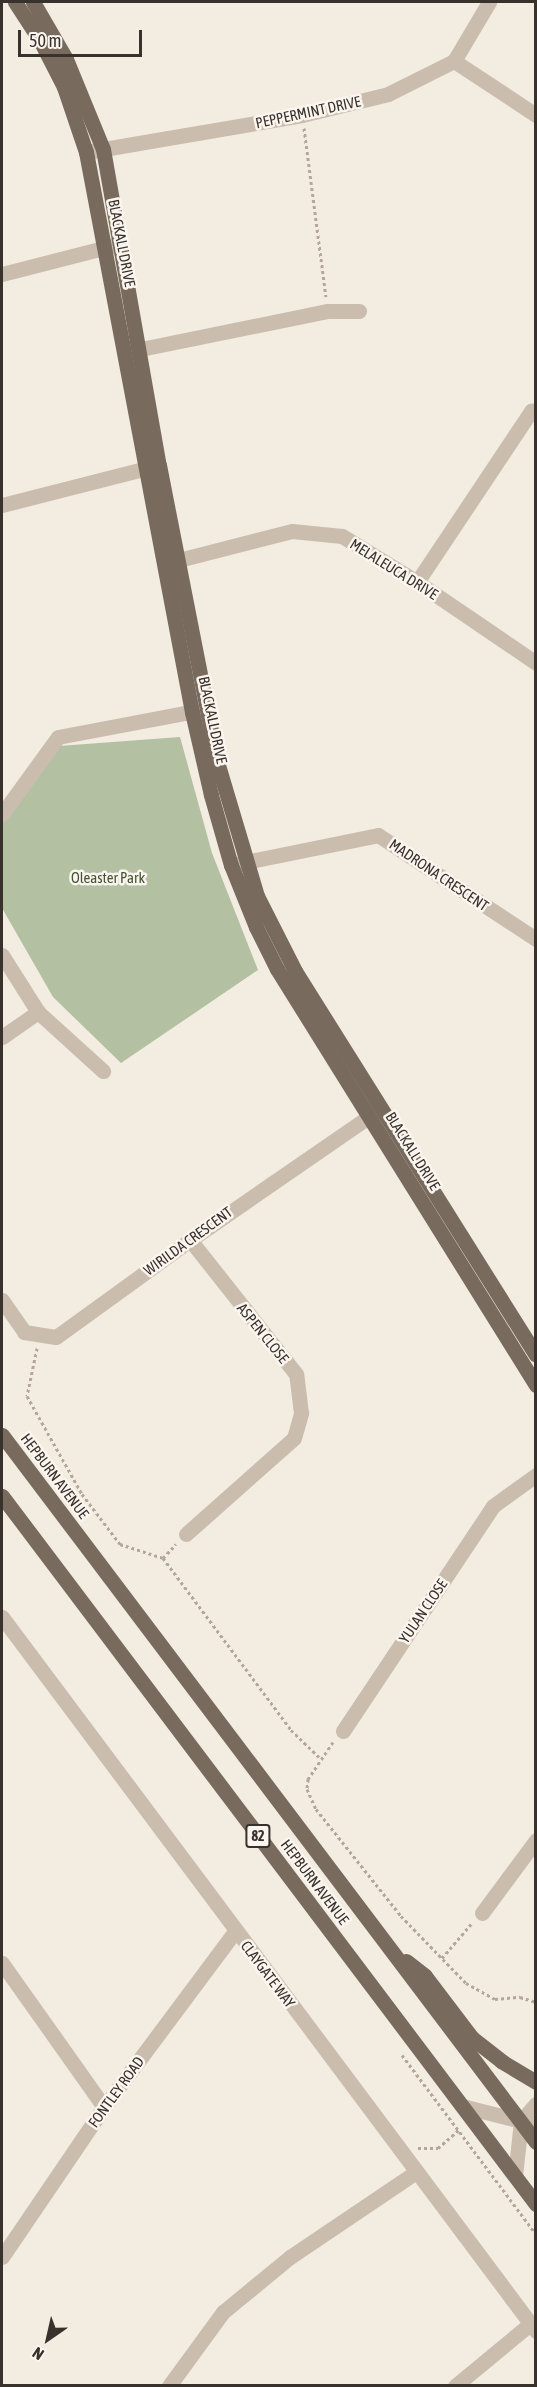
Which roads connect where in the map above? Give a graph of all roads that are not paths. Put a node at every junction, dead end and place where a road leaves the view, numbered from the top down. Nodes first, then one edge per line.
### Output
1 (15, 2) edge
2 (33, 2) edge
3 (489, 2) edge
4 (454, 61) junction
5 (536, 115) edge
6 (103, 149) junction
7 (86, 152) junction
8 (111, 245) junction
9 (2, 274) edge
10 (359, 311) dead end
11 (133, 351) junction
12 (536, 411) edge
13 (153, 467) junction
14 (2, 505) edge
15 (172, 562) junction
16 (417, 582) junction
17 (536, 663) edge
18 (199, 711) junction
19 (2, 814) edge
20 (238, 864) junction
21 (536, 939) edge
22 (2, 955) edge
23 (38, 1012) junction
24 (2, 1037) edge
25 (103, 1071) dead end
26 (375, 1111) junction
27 (189, 1239) junction
28 (2, 1300) edge
29 (536, 1356) edge
30 (534, 1380) edge
31 (2, 1435) edge
32 (536, 1475) edge
33 (2, 1496) edge
34 (186, 1534) dead end
35 (2, 1617) edge
36 (343, 1731) road end
37 (536, 1840) edge
38 (482, 1913) road end
39 (235, 1931) junction
40 (392, 1950) junction
41 (2, 1963) edge
42 (536, 2082) edge
43 (536, 2104) edge
44 (462, 2106) junction
45 (104, 2107) junction
46 (528, 2121) edge
47 (536, 2142) edge
48 (416, 2172) junction
49 (515, 2176) junction
50 (536, 2204) edge
51 (2, 2257) edge
52 (533, 2327) edge
53 (169, 2385) edge
54 (455, 2385) edge

1 - 7 main road, BLACKALL DRIVE
2 - 6 main road, BLACKALL DRIVE
3 - 4 street
4 - 5 street
4 - 6 street, PEPPERMINT DRIVE
6 - 7 street, PEPPERMINT DRIVE
6 - 8 main road, BLACKALL DRIVE
7 - 8 main road, BLACKALL DRIVE
8 - 9 street
8 - 11 main road, BLACKALL DRIVE
10 - 11 street
11 - 13 main road, BLACKALL DRIVE
12 - 16 street
13 - 14 street
13 - 15 main road, BLACKALL DRIVE
15 - 16 street, MELALEUCA DRIVE
15 - 18 main road, BLACKALL DRIVE
16 - 17 street, MELALEUCA DRIVE
18 - 19 street
18 - 20 main road, BLACKALL DRIVE
20 - 21 street, MADRONA CRESCENT
20 - 26 main road, BLACKALL DRIVE
22 - 23 street
23 - 24 street
23 - 25 street
26 - 27 street, WIRILDA CRESCENT
26 - 29 main road, BLACKALL DRIVE
26 - 30 main road, BLACKALL DRIVE
27 - 28 street, WIRILDA CRESCENT
27 - 34 street, ASPEN CLOSE
31 - 40 main road, HEPBURN AVENUE / 82
32 - 36 street, YULAN CLOSE
33 - 44 main road, HEPBURN AVENUE / 82
35 - 39 street, CLAYGATE WAY
37 - 38 street
39 - 45 street, FONTLEY ROAD
39 - 48 street, CLAYGATE WAY
40 - 42 main road
40 - 46 main road, HEPBURN AVENUE / 82
41 - 45 street
43 - 46 street
44 - 46 street
44 - 49 main road, HEPBURN AVENUE / 82
45 - 51 street, FONTLEY ROAD
46 - 47 main road, HEPBURN AVENUE / 82
46 - 49 street
48 - 52 street, CLAYGATE WAY
48 - 53 street
49 - 50 main road, HEPBURN AVENUE / 82
52 - 54 street

